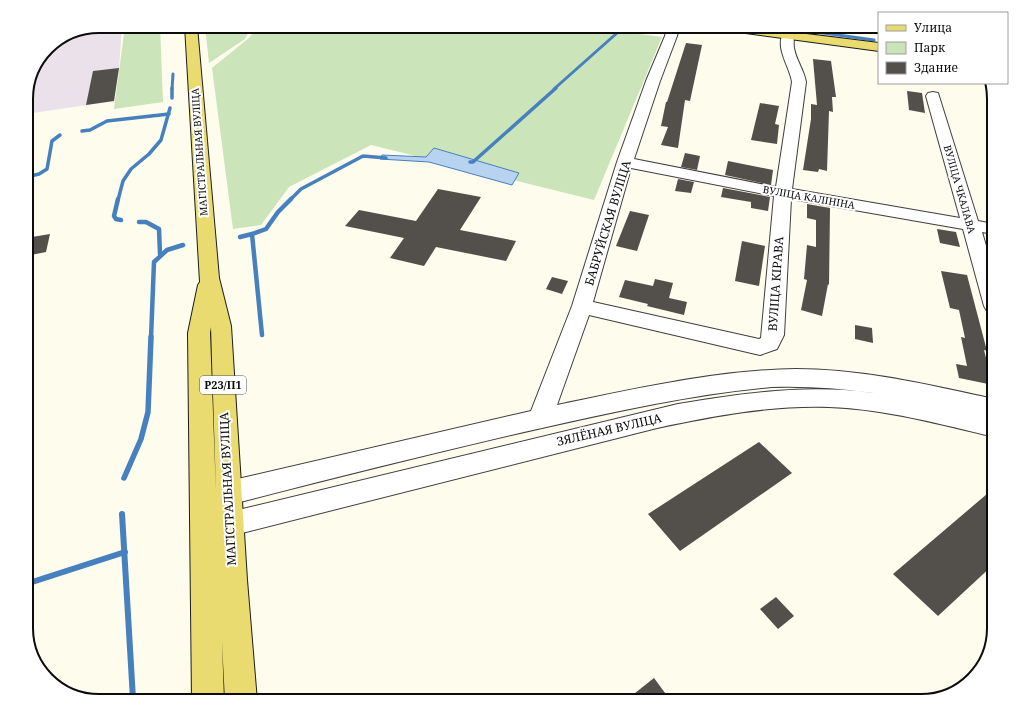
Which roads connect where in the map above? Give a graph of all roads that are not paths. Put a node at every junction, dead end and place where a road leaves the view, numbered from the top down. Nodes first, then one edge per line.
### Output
1 (191, 33) edge
2 (670, 33) edge
3 (796, 33) edge
4 (878, 47) edge
5 (933, 96) dead end
6 (625, 162) junction
7 (783, 193) junction
8 (970, 225) junction
9 (987, 228) edge
10 (209, 278) junction
11 (987, 282) edge
12 (582, 306) junction
13 (987, 407) edge
14 (540, 419) junction
15 (987, 425) edge
16 (229, 492) junction
17 (203, 513) junction
18 (230, 524) junction
19 (204, 694) edge
20 (241, 694) edge

1 - 10 main road, МАГІСТРАЛЬНАЯ ВУЛІЦА / Р23/П1
2 - 6 street, БАБРУЙСКАЯ ВУЛІЦА
3 - 4 main road
3 - 7 street, ВУЛІЦА КІРАВА
5 - 8 street, ВУЛІЦА ЧКАЛАВА
6 - 7 street, ВУЛІЦА КАЛІНІНА
6 - 12 street, БАБРУЙСКАЯ ВУЛІЦА
7 - 8 street, ВУЛІЦА КАЛІНІНА
7 - 12 street, ВУЛІЦА КІРАВА
8 - 9 street, ВУЛІЦА КАЛІНІНА
8 - 11 street, ВУЛІЦА ЧКАЛАВА
10 - 16 main road, МАГІСТРАЛЬНАЯ ВУЛІЦА / Р23/П1
10 - 17 main road, МАГІСТРАЛЬНАЯ ВУЛІЦА / Р23/П1
12 - 14 street, БАБРУЙСКАЯ ВУЛІЦА
13 - 14 street, ЗЯЛЁНАЯ ВУЛІЦА
14 - 16 street, ЗЯЛЁНАЯ ВУЛІЦА
15 - 18 street, ЗЯЛЁНАЯ ВУЛІЦА
16 - 17 street
16 - 18 main road, МАГІСТРАЛЬНАЯ ВУЛІЦА / Р23/П1
17 - 18 street
17 - 19 main road, МАГІСТРАЛЬНАЯ ВУЛІЦА / Р23/П1
18 - 20 main road, МАГІСТРАЛЬНАЯ ВУЛІЦА / Р23/П1

